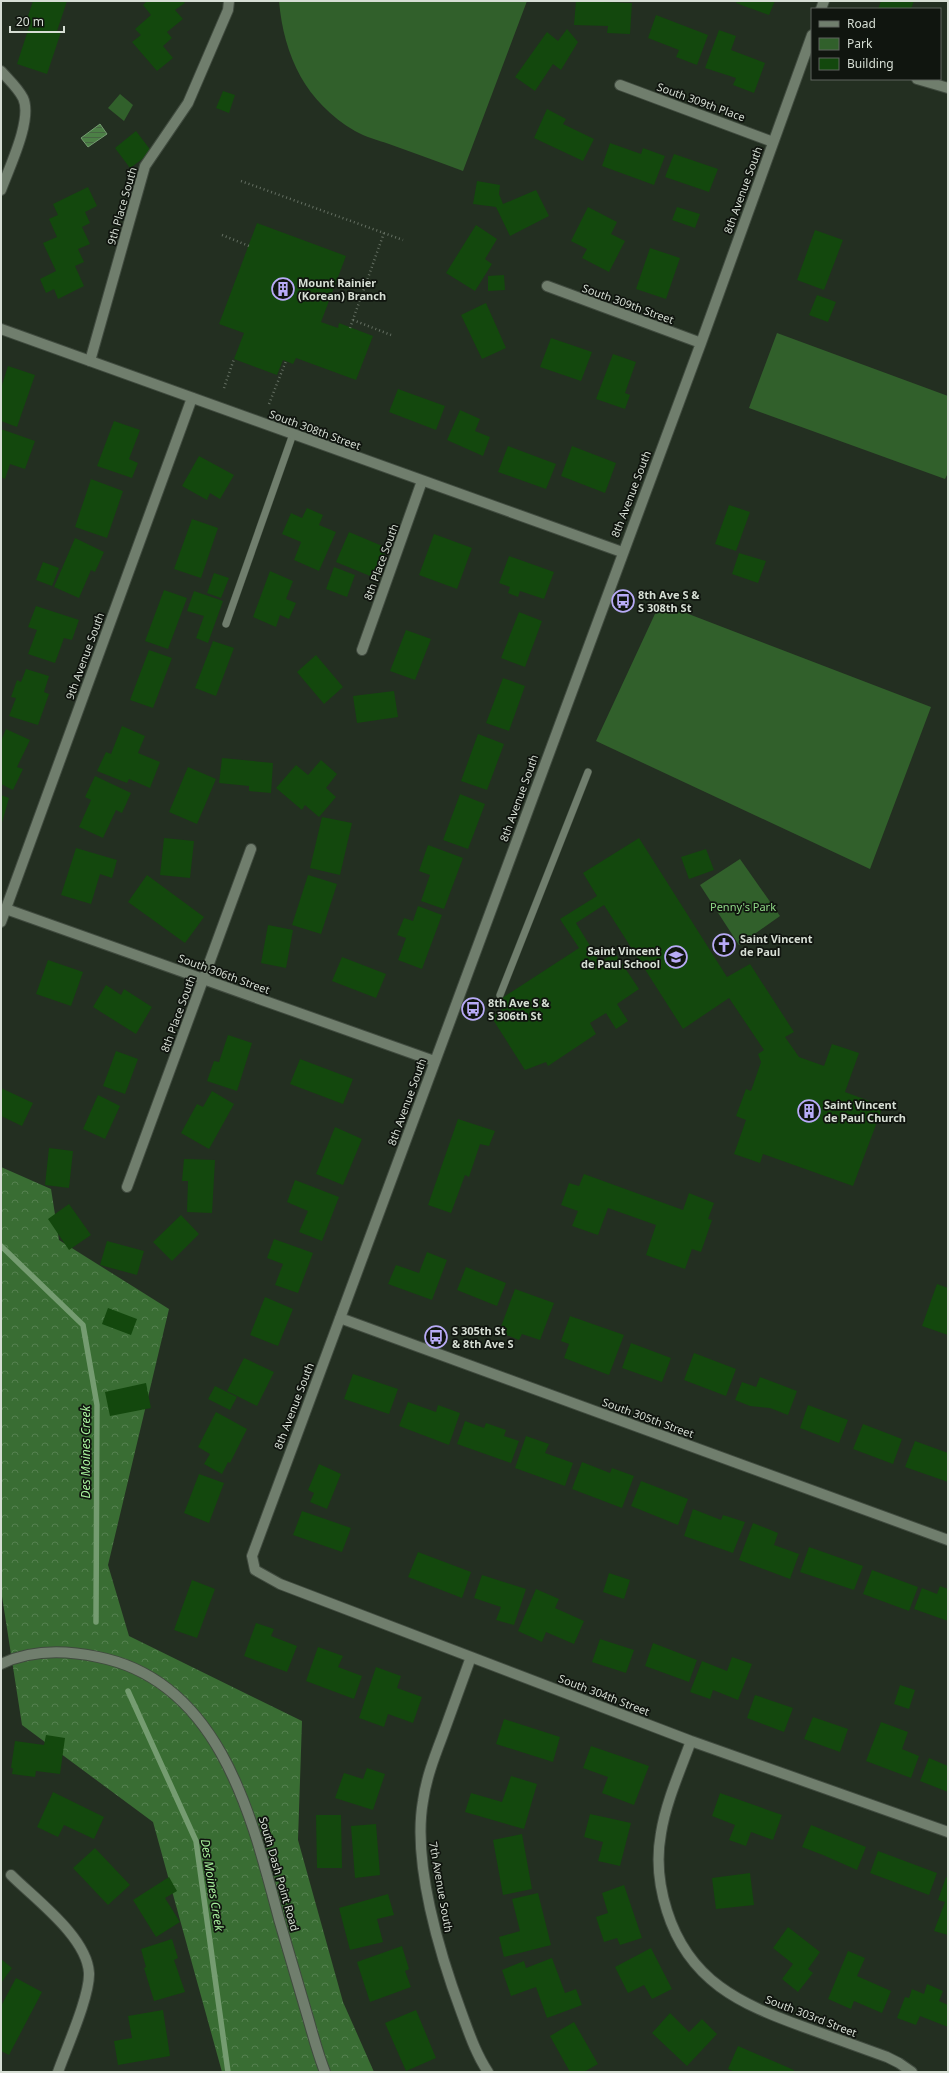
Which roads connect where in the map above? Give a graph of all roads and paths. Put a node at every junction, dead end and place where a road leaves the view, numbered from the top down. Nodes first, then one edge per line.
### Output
1 (229, 1) edge
2 (811, 38) edge
3 (1, 71) edge
4 (920, 80) edge
5 (620, 85) dead end
6 (948, 88) edge
7 (773, 142) junction
8 (241, 181) dead end
9 (1, 190) edge
10 (384, 233) junction
11 (222, 235) dead end
12 (403, 240) dead end
13 (249, 246) dead end
14 (547, 286) dead end
15 (353, 320) junction
16 (350, 328) dead end
17 (1, 329) edge
18 (391, 335) dead end
19 (701, 343) junction
20 (234, 359) dead end
21 (286, 361) dead end
22 (90, 362) junction
23 (224, 388) dead end
24 (192, 398) junction
25 (269, 404) dead end
26 (293, 434) junction
27 (422, 482) junction
28 (622, 552) junction
29 (226, 624) dead end
30 (362, 650) dead end
31 (588, 772) dead end
32 (251, 849) dead end
33 (6, 909) junction
34 (1, 922) edge
35 (204, 979) junction
36 (500, 995) dead end
37 (434, 1061) junction
38 (128, 1187) dead end
39 (340, 1318) junction
40 (948, 1540) edge
41 (255, 1570) joint
42 (471, 1657) junction
43 (1, 1664) edge
44 (691, 1741) junction
45 (948, 1832) edge
46 (11, 1875) dead end
47 (58, 2072) edge
48 (325, 2072) edge
49 (488, 2072) edge
50 (912, 2072) edge

1 - 22 street, 9th Place South
2 - 7 street, 8th Avenue South
3 - 9 street
4 - 6 street
5 - 7 street, South 309th Place
7 - 19 street, 8th Avenue South
8 - 10 path
10 - 12 path
10 - 15 path
11 - 13 path
14 - 19 street, South 309th Street
15 - 16 path
15 - 18 path
17 - 22 street, South 308th Street
19 - 28 street, 8th Avenue South
20 - 23 path
21 - 25 path
22 - 24 street, South 308th Street
24 - 26 street, South 308th Street
24 - 33 street, 9th Avenue South
26 - 27 street, South 308th Street
26 - 29 lane
27 - 28 street, South 308th Street
27 - 30 street, 8th Place South
28 - 37 street, 8th Avenue South
31 - 36 lane
32 - 35 street, 8th Place South
33 - 34 street, 9th Avenue South
33 - 35 street, South 306th Street
35 - 37 street, South 306th Street
35 - 38 street, 8th Place South
37 - 39 street, 8th Avenue South
39 - 40 street, South 305th Street
39 - 41 street, 8th Avenue South
41 - 42 street, South 304th Street
42 - 44 street, South 304th Street
42 - 49 street, 7th Avenue South
43 - 48 street, South Dash Point Road
44 - 45 street, South 304th Street
44 - 50 street, South 303rd Street
46 - 47 street

